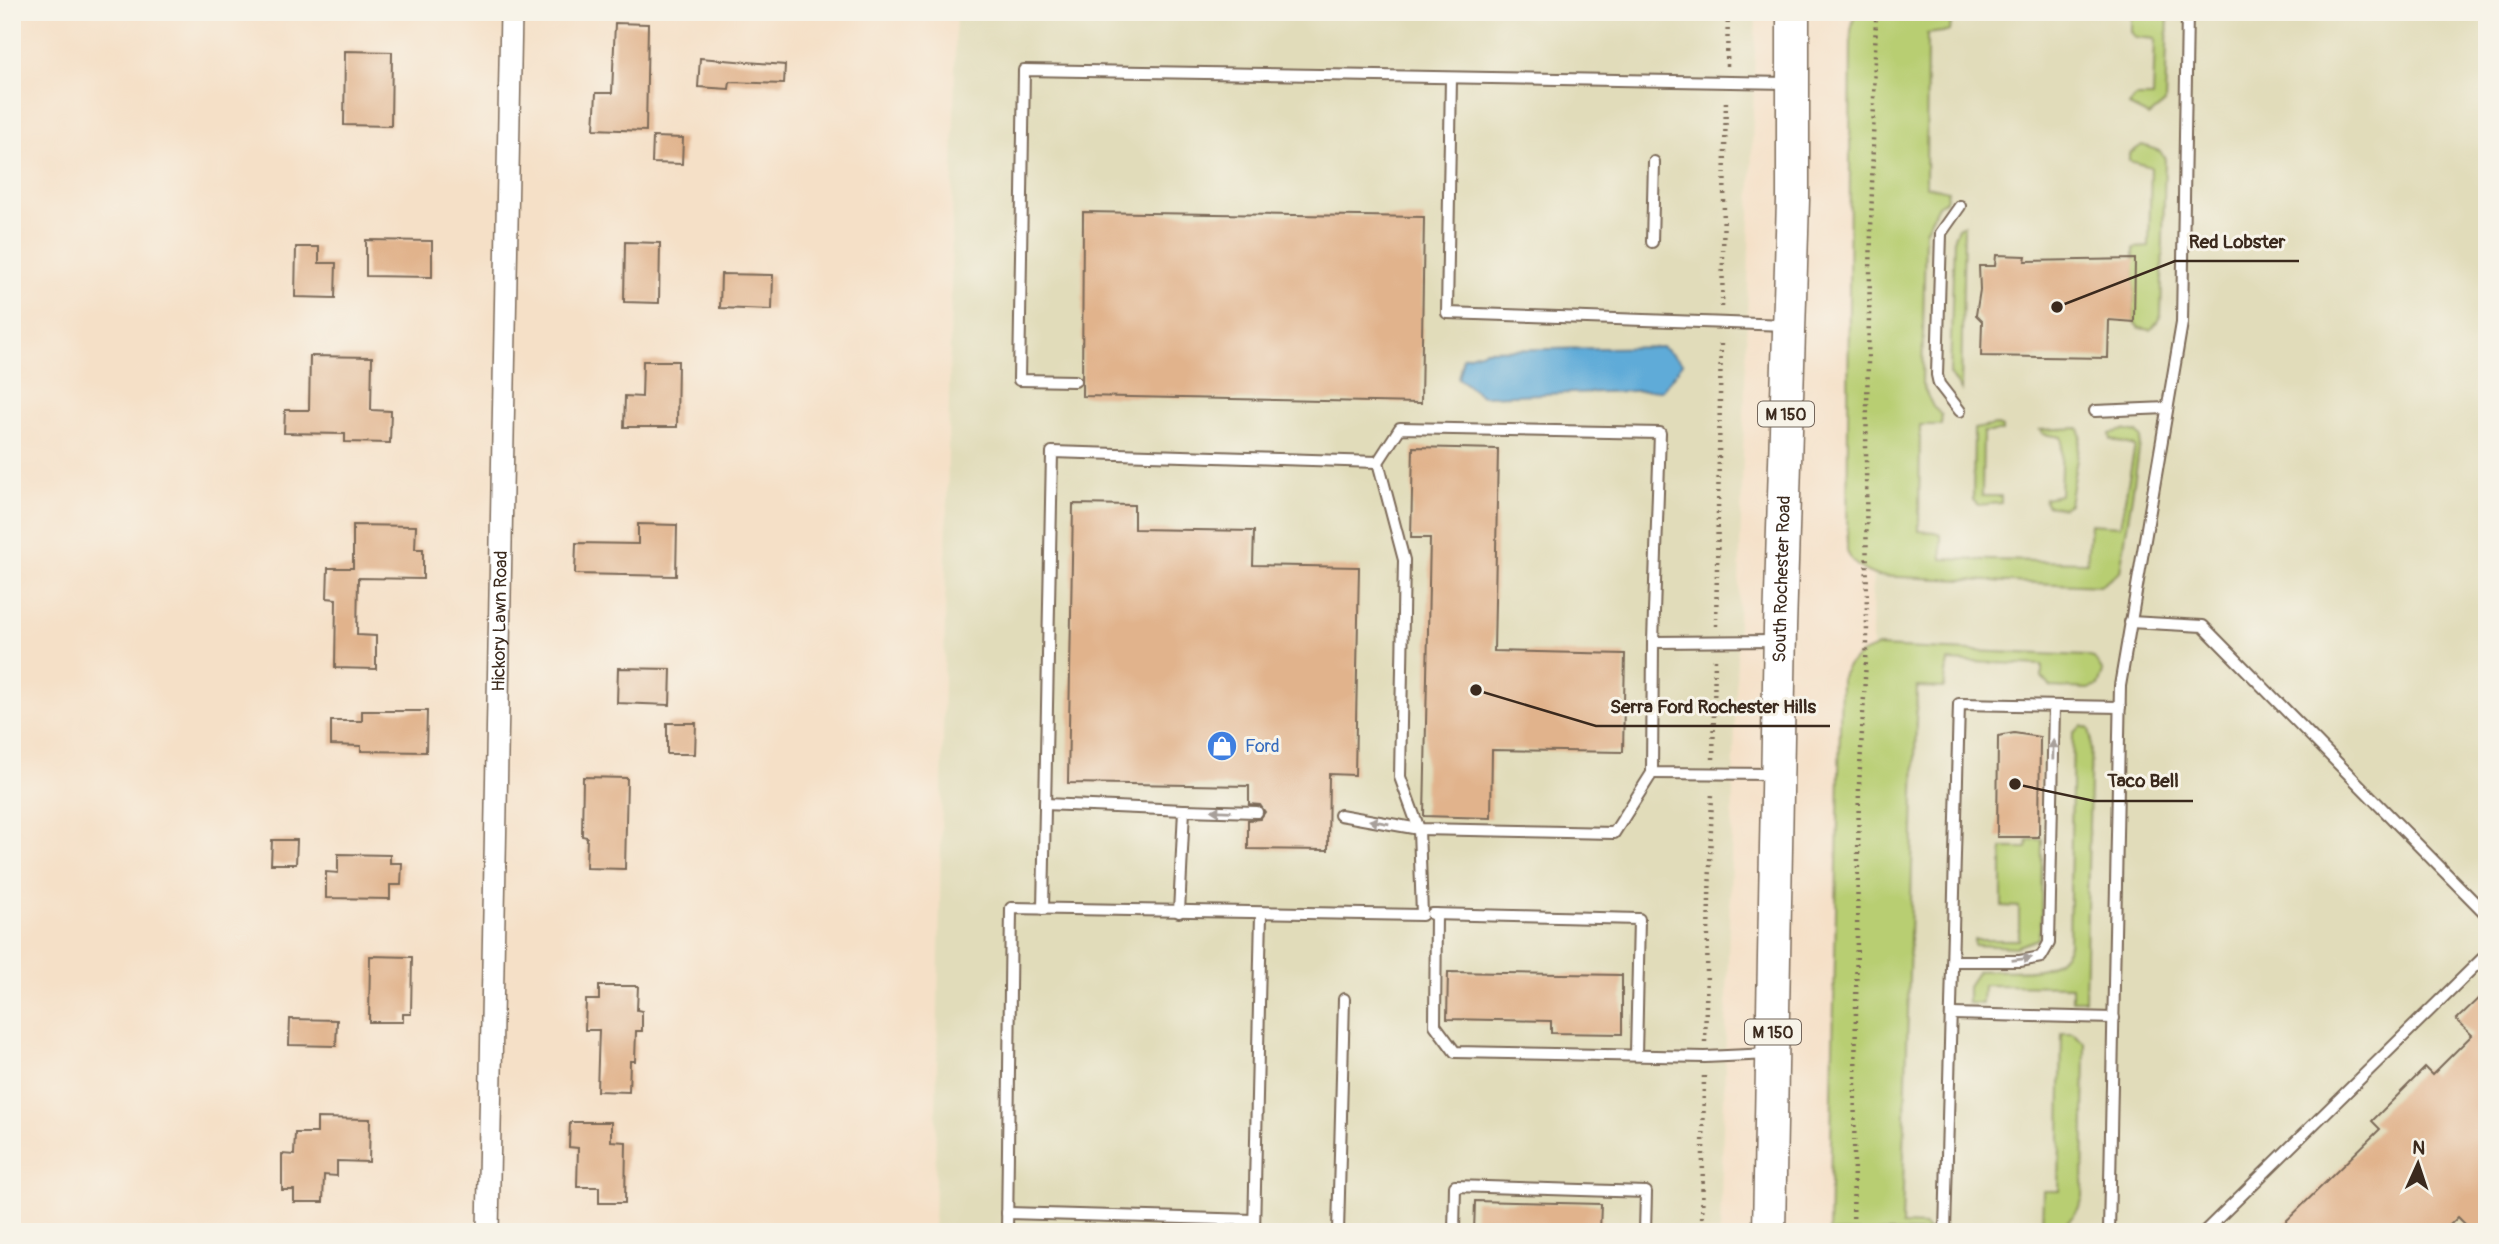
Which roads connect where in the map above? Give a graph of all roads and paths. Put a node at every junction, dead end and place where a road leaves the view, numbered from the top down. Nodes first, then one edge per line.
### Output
1 (511, 12) edge
2 (1793, 12) edge
3 (1875, 12) edge
4 (2187, 12) edge
5 (1451, 78) junction
6 (1793, 83) junction
7 (1654, 162) dead end
8 (1960, 206) dead end
9 (1652, 242) dead end
10 (1789, 325) junction
11 (1075, 381) dead end
12 (2167, 408) junction
13 (1960, 411) dead end
14 (2095, 411) dead end
15 (1378, 462) junction
16 (2130, 622) junction
17 (1780, 641) junction
18 (1653, 642) junction
19 (2054, 706) junction
20 (2120, 707) junction
21 (1652, 773) junction
22 (1779, 774) junction
23 (1045, 804) junction
24 (1184, 810) junction
25 (1257, 812) dead end
26 (1340, 815) dead end
27 (1419, 829) junction
28 (1044, 909) junction
29 (1180, 912) junction
30 (1261, 914) junction
31 (1436, 914) junction
32 (1422, 915) junction
33 (2487, 915) edge
34 (2487, 954) edge
35 (1954, 961) junction
36 (1344, 999) dead end
37 (1952, 1014) junction
38 (2114, 1018) junction
39 (1773, 1054) junction
40 (1636, 1055) junction
41 (1007, 1213) junction
42 (1254, 1226) edge
43 (488, 1232) edge
44 (1007, 1232) edge
45 (1338, 1232) edge
46 (1454, 1232) edge
47 (1645, 1232) edge
48 (1769, 1232) edge
49 (1853, 1232) edge
50 (1945, 1232) edge
51 (2109, 1232) edge
52 (2204, 1232) edge

1 - 43 street, Hickory Lawn Road
2 - 6 main road, South Rochester Road / M 150
3 - 49 path
4 - 12 lane
5 - 6 lane
5 - 10 lane
5 - 11 lane
6 - 10 main road, South Rochester Road / M 150
7 - 9 lane
8 - 13 lane
10 - 17 main road, South Rochester Road / M 150
12 - 14 lane
12 - 16 lane
15 - 18 lane
15 - 23 lane
15 - 27 lane
16 - 20 lane
16 - 33 lane
17 - 18 lane
17 - 22 main road, South Rochester Road / M 150
18 - 21 lane
19 - 20 lane
35 -> 19 lane
19 - 35 lane
20 - 38 lane
21 - 22 lane
21 - 27 lane
22 - 39 main road, South Rochester Road / M 150
23 - 24 lane
23 - 28 lane
25 -> 24 lane
24 - 29 lane
27 -> 26 lane
27 - 32 lane
28 - 29 lane
28 - 41 lane
29 - 30 lane
30 - 32 lane
30 - 42 lane
31 - 32 lane
31 - 40 lane
31 - 40 lane
34 - 52 lane
35 - 37 lane
36 - 45 lane
37 - 38 lane
37 - 50 lane
38 - 51 lane
39 - 40 lane
39 - 48 main road, South Rochester Road / M 150
41 - 42 lane
41 - 44 lane
46 - 47 lane

